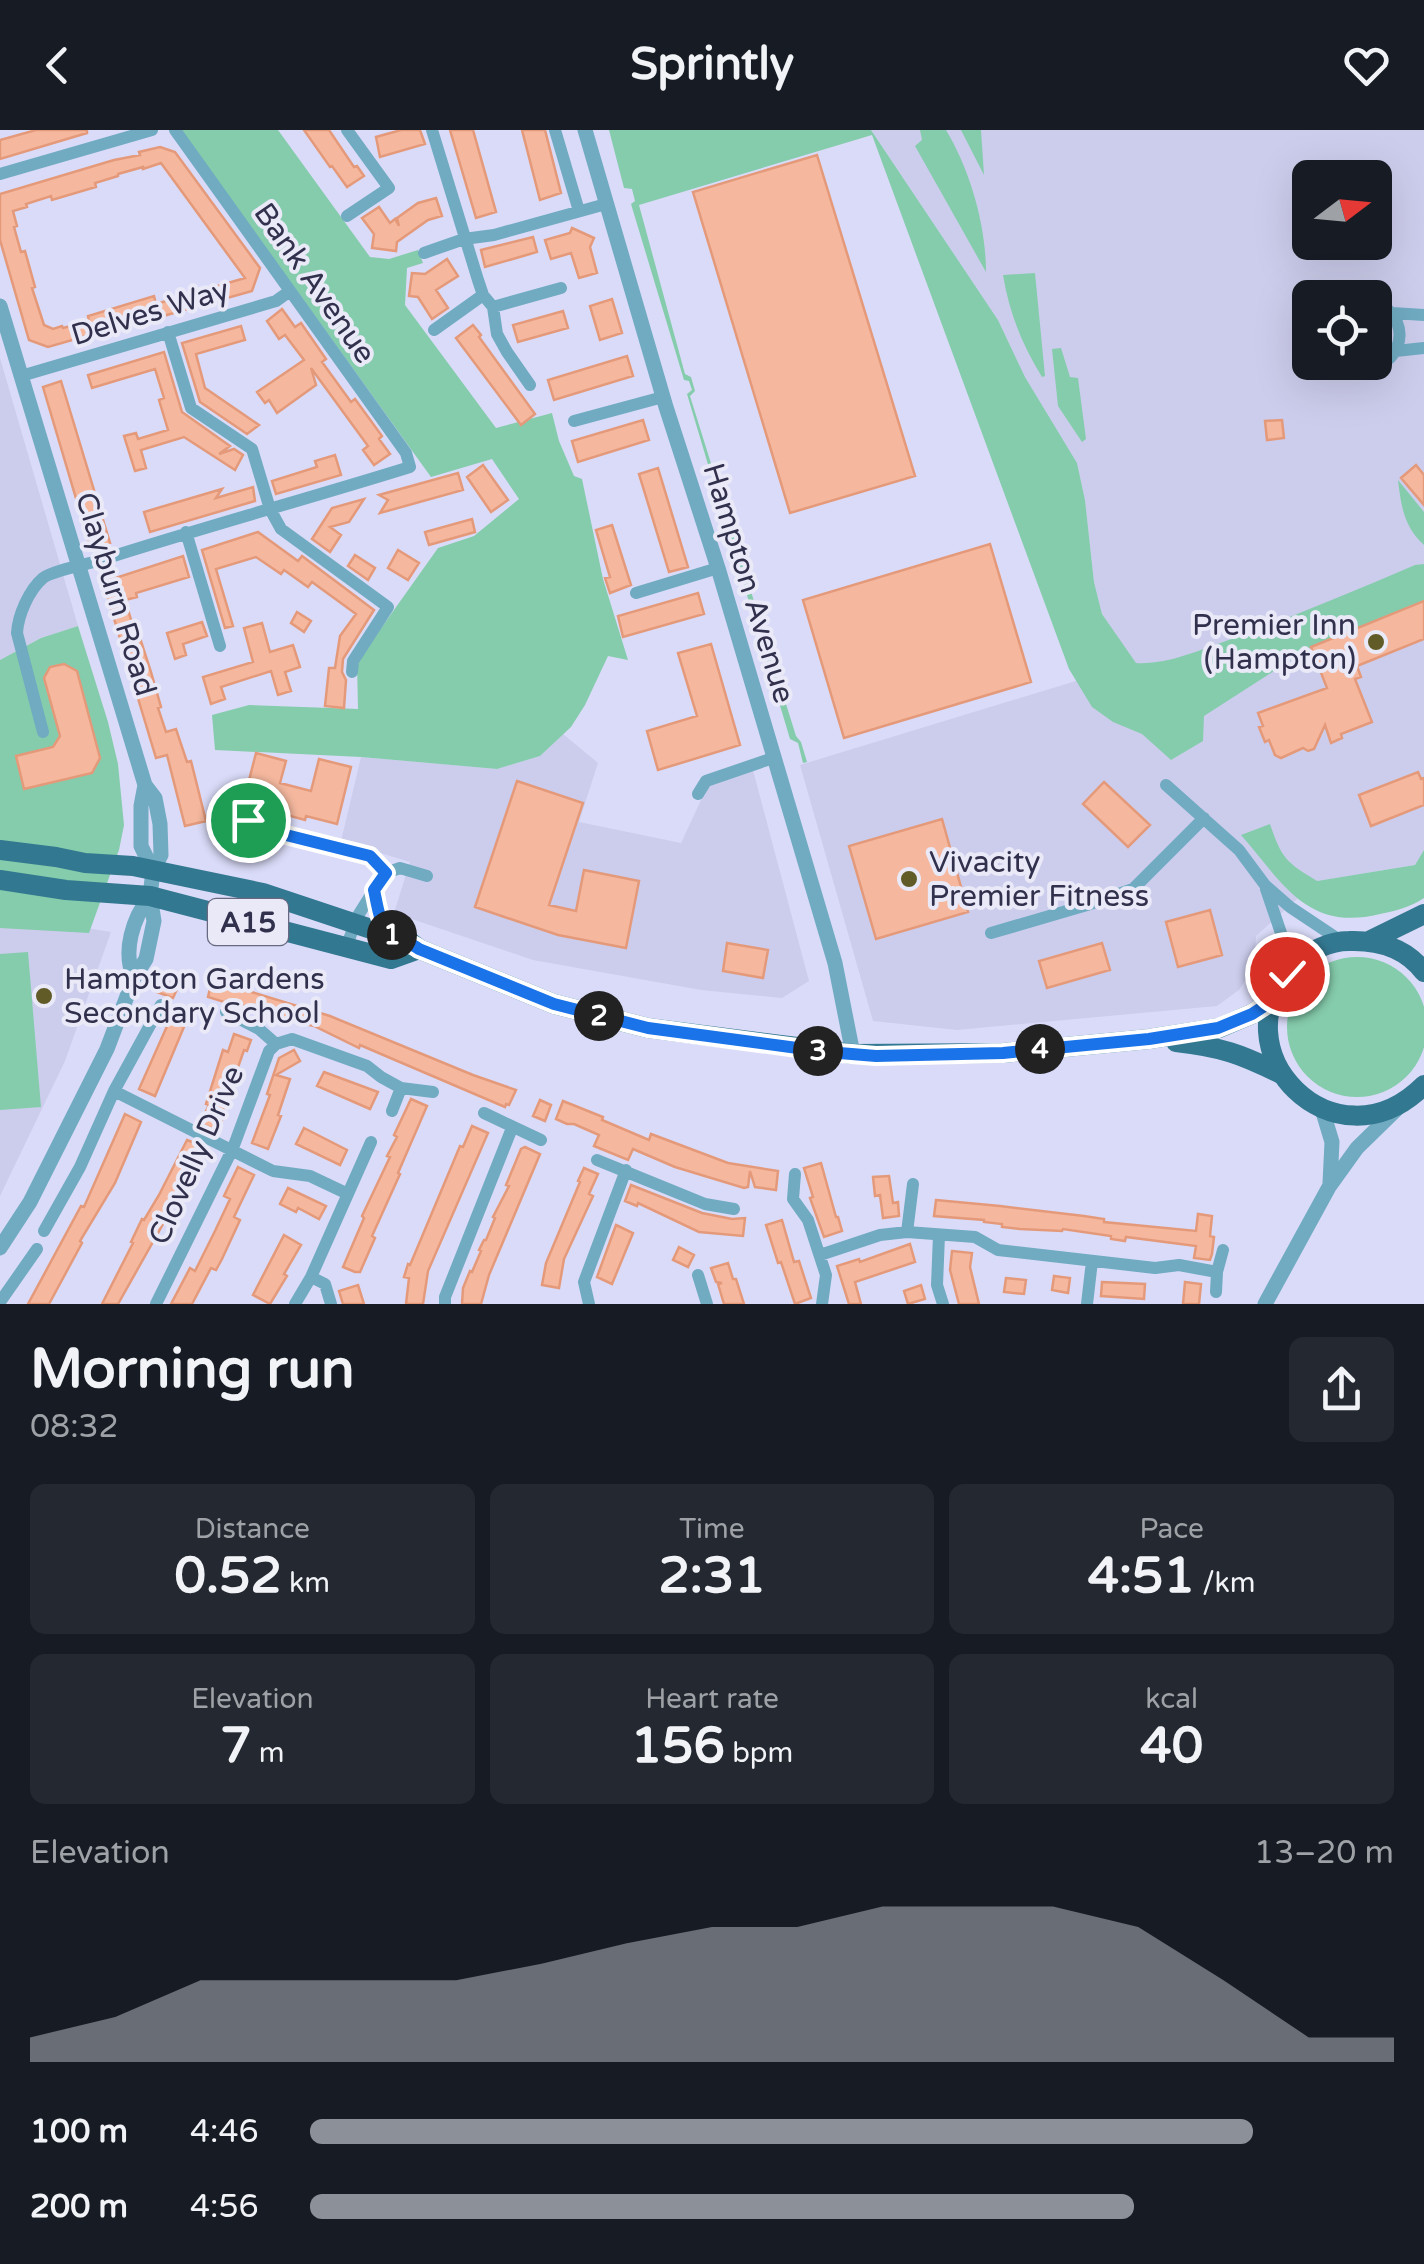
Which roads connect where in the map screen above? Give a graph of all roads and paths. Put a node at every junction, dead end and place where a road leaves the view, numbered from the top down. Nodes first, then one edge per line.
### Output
1 (152, 130) edge
2 (175, 130) edge
3 (348, 130) edge
4 (432, 130) edge
5 (556, 130) edge
6 (585, 130) edge
7 (0, 174) edge
8 (606, 204) junction
9 (580, 211) junction
10 (347, 216) dead end
11 (464, 239) junction
12 (424, 253) dead end
13 (560, 288) dead end
14 (290, 292) junction
15 (484, 295) junction
16 (0, 306) edge
17 (493, 308) junction
18 (1392, 312) joint
19 (1424, 316) edge
20 (434, 330) dead end
21 (168, 332) junction
22 (1424, 348) edge
23 (1396, 351) junction
24 (1392, 355) edge
25 (22, 376) junction
26 (530, 384) dead end
27 (663, 397) junction
28 (574, 421) dead end
29 (270, 509) junction
30 (186, 532) junction
31 (78, 567) junction
32 (718, 568) junction
33 (636, 594) dead end
34 (220, 646) dead end
35 (352, 672) dead end
36 (43, 732) dead end
37 (773, 758) junction
38 (1166, 785) dead end
39 (236, 793) dead end
40 (698, 794) dead end
41 (1204, 818) junction
42 (0, 850) edge
43 (153, 871) junction
44 (386, 873) junction
45 (427, 876) dead end
46 (0, 880) edge
47 (1264, 885) junction
48 (374, 890) junction
49 (150, 896) junction
50 (1424, 914) edge
51 (355, 924) junction
52 (991, 933) dead end
53 (390, 934) junction
54 (1370, 940) junction
55 (1341, 941) junction
56 (346, 947) junction
57 (419, 949) junction
58 (1424, 972) edge
59 (1287, 974) junction
60 (1272, 1001) junction
61 (161, 1005) dead end
62 (226, 1012) dead end
63 (1149, 1039) junction
64 (276, 1044) junction
65 (853, 1054) junction
66 (1281, 1074) junction
67 (1424, 1086) edge
68 (400, 1088) junction
69 (114, 1091) junction
70 (433, 1092) dead end
71 (1401, 1104) junction
72 (1322, 1109) junction
73 (392, 1111) dead end
74 (484, 1113) dead end
75 (512, 1128) junction
76 (542, 1140) dead end
77 (371, 1142) dead end
78 (232, 1148) junction
79 (597, 1160) dead end
80 (626, 1170) junction
81 (795, 1174) dead end
82 (912, 1184) dead end
83 (1330, 1186) junction
84 (348, 1194) junction
85 (734, 1209) dead end
86 (44, 1231) dead end
87 (907, 1232) junction
88 (939, 1235) junction
89 (0, 1248) edge
90 (37, 1250) dead end
91 (1224, 1250) dead end
92 (820, 1256) junction
93 (1092, 1261) junction
94 (1217, 1272) junction
95 (698, 1275) dead end
96 (311, 1277) junction
97 (1216, 1292) dead end
98 (0, 1302) edge
99 (156, 1304) edge
100 (294, 1304) edge
101 (331, 1304) edge
102 (445, 1304) edge
103 (589, 1304) edge
104 (708, 1304) edge
105 (822, 1304) edge
106 (943, 1304) edge
107 (1086, 1304) edge
108 (1265, 1304) edge

1 - 7 street
2 - 14 street, Bank Avenue
3 - 10 street
4 - 11 street
5 - 9 street
6 - 8 street, Hampton Avenue
8 - 9 street
8 - 27 street, Hampton Avenue
9 - 11 street
11 - 12 street
11 - 15 street
13 - 17 street
14 - 21 street, Delves Way
14 - 29 street, Bank Avenue
15 - 17 street
15 - 20 street
16 - 25 street, Clayburn Road
17 - 26 street
18 - 19 street
18 - 23 street
21 - 25 street, Delves Way
21 - 29 street
22 - 23 street
23 - 24 street
25 - 31 street, Clayburn Road
27 - 28 street
27 - 32 street, Hampton Avenue
29 - 30 street
29 - 35 street
30 - 31 street
30 - 34 street
31 - 36 street
31 - 43 street, Clayburn Road
32 - 33 street
32 - 37 street, Hampton Avenue
37 - 40 street
37 - 65 street, Hampton Avenue
38 - 41 street
39 - 44 street
41 - 47 street
41 - 52 street
42 - 43 main road, A15
43 - 49 street, Clayburn Road
43 - 51 main road, A15
44 - 45 street
44 - 48 street
46 - 49 main road, A15
47 - 55 street
47 - 59 street
48 - 51 street
48 - 53 street
49 - 56 main road, A15
49 - 89 street, Clayburn Road
50 - 54 main road
51 - 53 main road, A15
51 - 56 street
53 - 57 main road, A15
54 - 55 main road
54 - 58 main road
55 - 59 main road
56 - 57 main road, A15
57 - 65 main road, A15
59 - 60 main road
60 - 63 main road, A15
60 - 66 main road
61 - 69 street
62 - 64 street
63 - 65 main road, A15
63 - 66 main road, A15
64 - 68 street, Clovelly Drive
64 - 78 street, Clovelly Drive
66 - 72 main road
67 - 71 main road
68 - 70 street, Clovelly Drive
68 - 73 street
69 - 78 street
69 - 86 street
71 - 72 main road
71 - 83 street
72 - 83 street
74 - 75 street
75 - 76 street
75 - 102 street
77 - 84 street
78 - 84 street
78 - 99 street, Clovelly Drive
79 - 80 street
80 - 85 street
80 - 103 street
81 - 92 street
82 - 87 street
83 - 108 street
84 - 96 street
87 - 88 street
87 - 92 street
88 - 93 street
88 - 106 street
90 - 98 street
91 - 94 street
92 - 105 street
93 - 94 street
93 - 107 street
94 - 97 street
95 - 104 street
96 - 100 street
96 - 101 street

